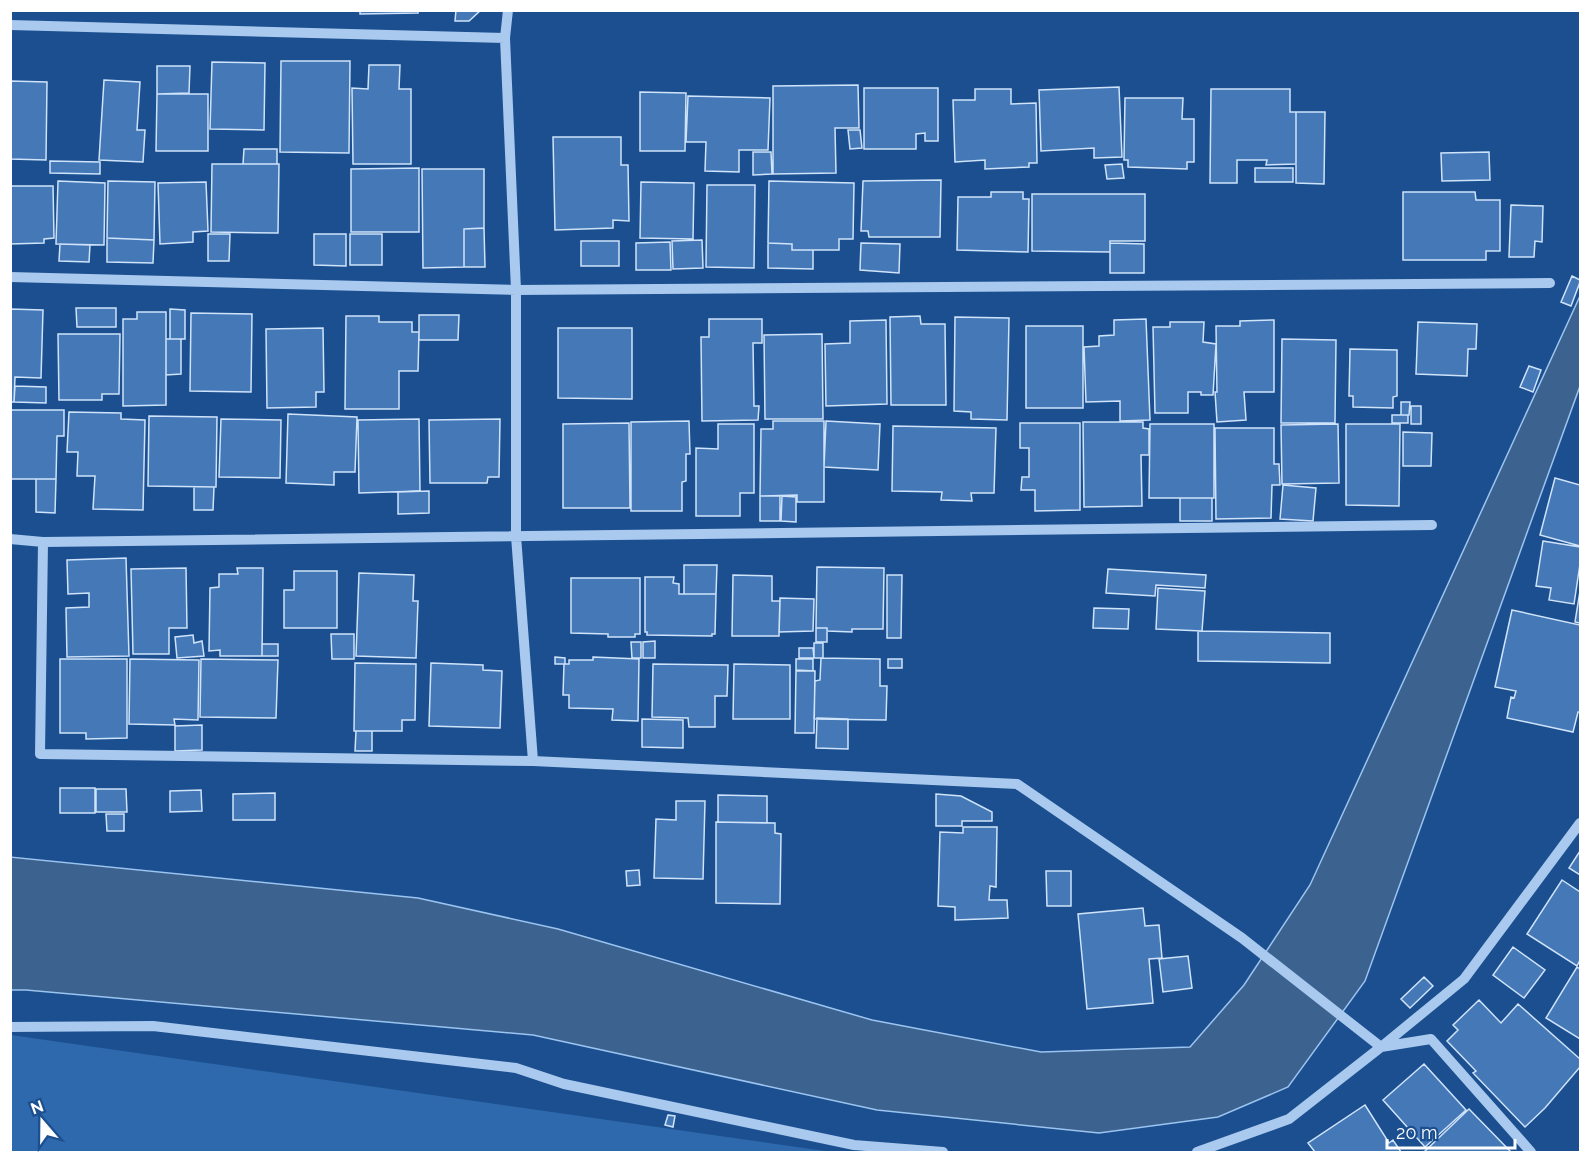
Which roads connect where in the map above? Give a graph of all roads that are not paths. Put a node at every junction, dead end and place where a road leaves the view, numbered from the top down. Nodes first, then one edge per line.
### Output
1 (508, 10) edge
2 (10, 25) edge
3 (505, 38) junction
4 (10, 277) edge
5 (1550, 283) dead end
6 (516, 290) junction
7 (1432, 525) dead end
8 (516, 536) junction
9 (10, 539) edge
10 (43, 542) junction
11 (533, 760) junction
12 (1581, 823) edge
13 (10, 1027) edge
14 (1381, 1047) junction
15 (943, 1152) edge
16 (1197, 1152) edge
17 (1532, 1152) edge

1 - 3 street
2 - 3 street
3 - 6 street
4 - 6 street
5 - 6 street
6 - 8 street
7 - 8 street
8 - 10 street
8 - 11 street
9 - 10 street
10 - 11 street
11 - 14 street
12 - 14 street
13 - 15 street
14 - 16 street
14 - 17 street

